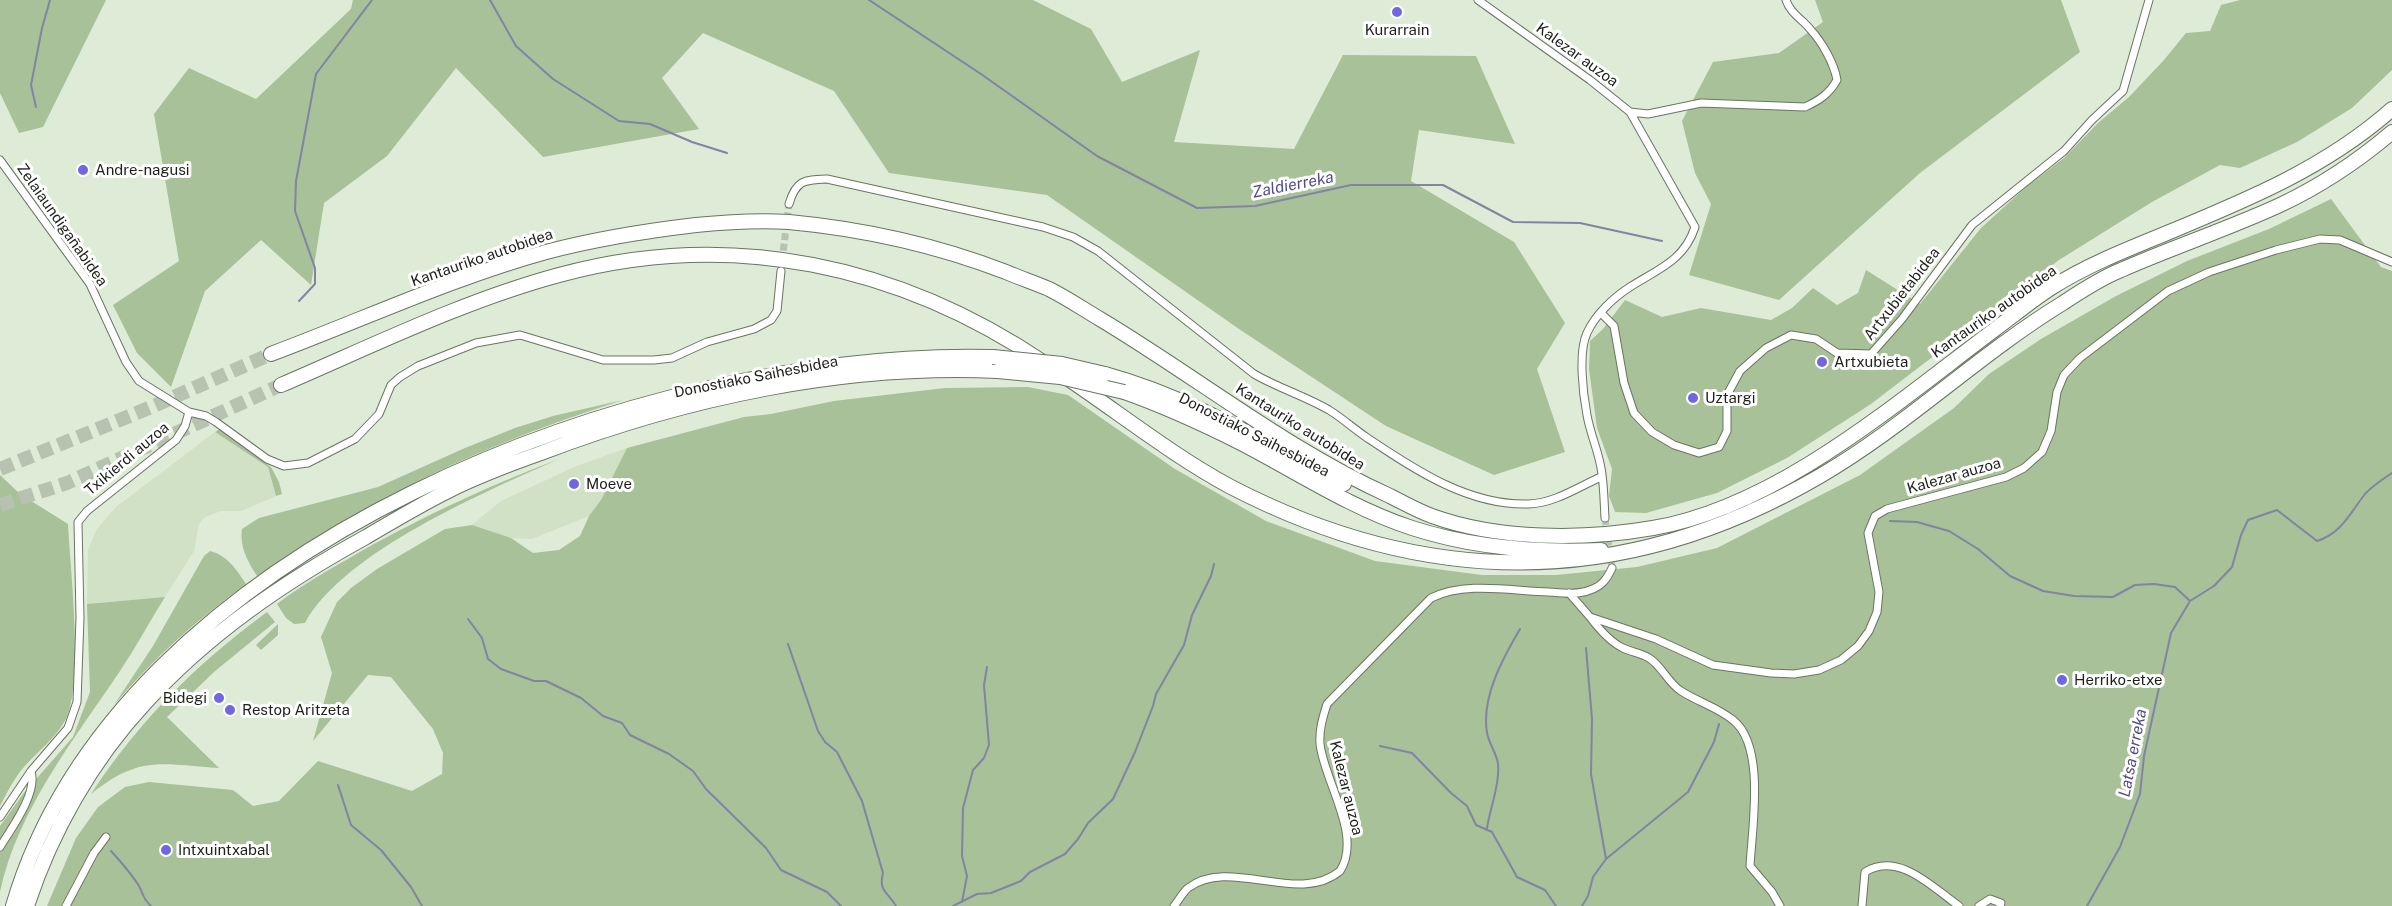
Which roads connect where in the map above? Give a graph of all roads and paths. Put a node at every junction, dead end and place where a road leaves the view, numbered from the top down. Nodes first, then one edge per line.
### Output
1 (1479, 0) edge
2 (1786, 0) edge
3 (2149, 0) edge
4 (2392, 109) edge
5 (1630, 112) junction
6 (2392, 132) edge
7 (0, 160) edge
8 (789, 204) tunnel mouth
9 (2392, 262) edge
10 (781, 271) tunnel mouth
11 (1601, 312) junction
12 (271, 354) tunnel mouth
13 (281, 385) tunnel mouth
14 (189, 412) junction
15 (1601, 477) junction
16 (1433, 517) junction
17 (1605, 518) tunnel mouth
18 (1657, 546) junction
19 (1612, 568) dead end
20 (1569, 593) junction
21 (1590, 617) junction
22 (31, 771) junction
23 (0, 817) edge
24 (106, 837) dead end
25 (0, 847) edge
26 (1251, 887) dead end
27 (1314, 892) dead end
28 (13, 906) edge
29 (27, 906) edge
30 (66, 906) edge
31 (1174, 906) edge
32 (1780, 906) edge
33 (1862, 906) edge
34 (1959, 906) edge
35 (1979, 906) edge
36 (2000, 906) edge

1 - 5 street, Kalezar auzoa
2 - 5 street
3 - 11 street, Artxubietabidea
4 - 16 highway, Kantauriko autobidea
5 - 11 street, Kalezar auzoa
6 - 18 highway, Kantauriko autobidea
7 - 14 street, Zelaiaundigañabidea
8 - 15 street
9 - 21 street, Kalezar auzoa
10 - 14 street
11 - 15 street, Kalezar auzoa
12 - 16 highway, Kantauriko autobidea
13 - 18 highway, Kantauriko autobidea
14 - 22 street, Txikierdi auzoa
15 - 17 street, Kalezar auzoa
16 - 28 highway, Donostiako Saihesbidea, bridge
18 - 29 highway, Donostiako Saihesbidea, bridge
19 - 20 street, Kalezar auzoa
20 - 21 street
20 - 27 street, Kalezar auzoa
21 - 32 street
22 - 23 street
22 - 25 street
24 - 30 street
26 - 31 street
33 - 34 street
35 - 36 street

